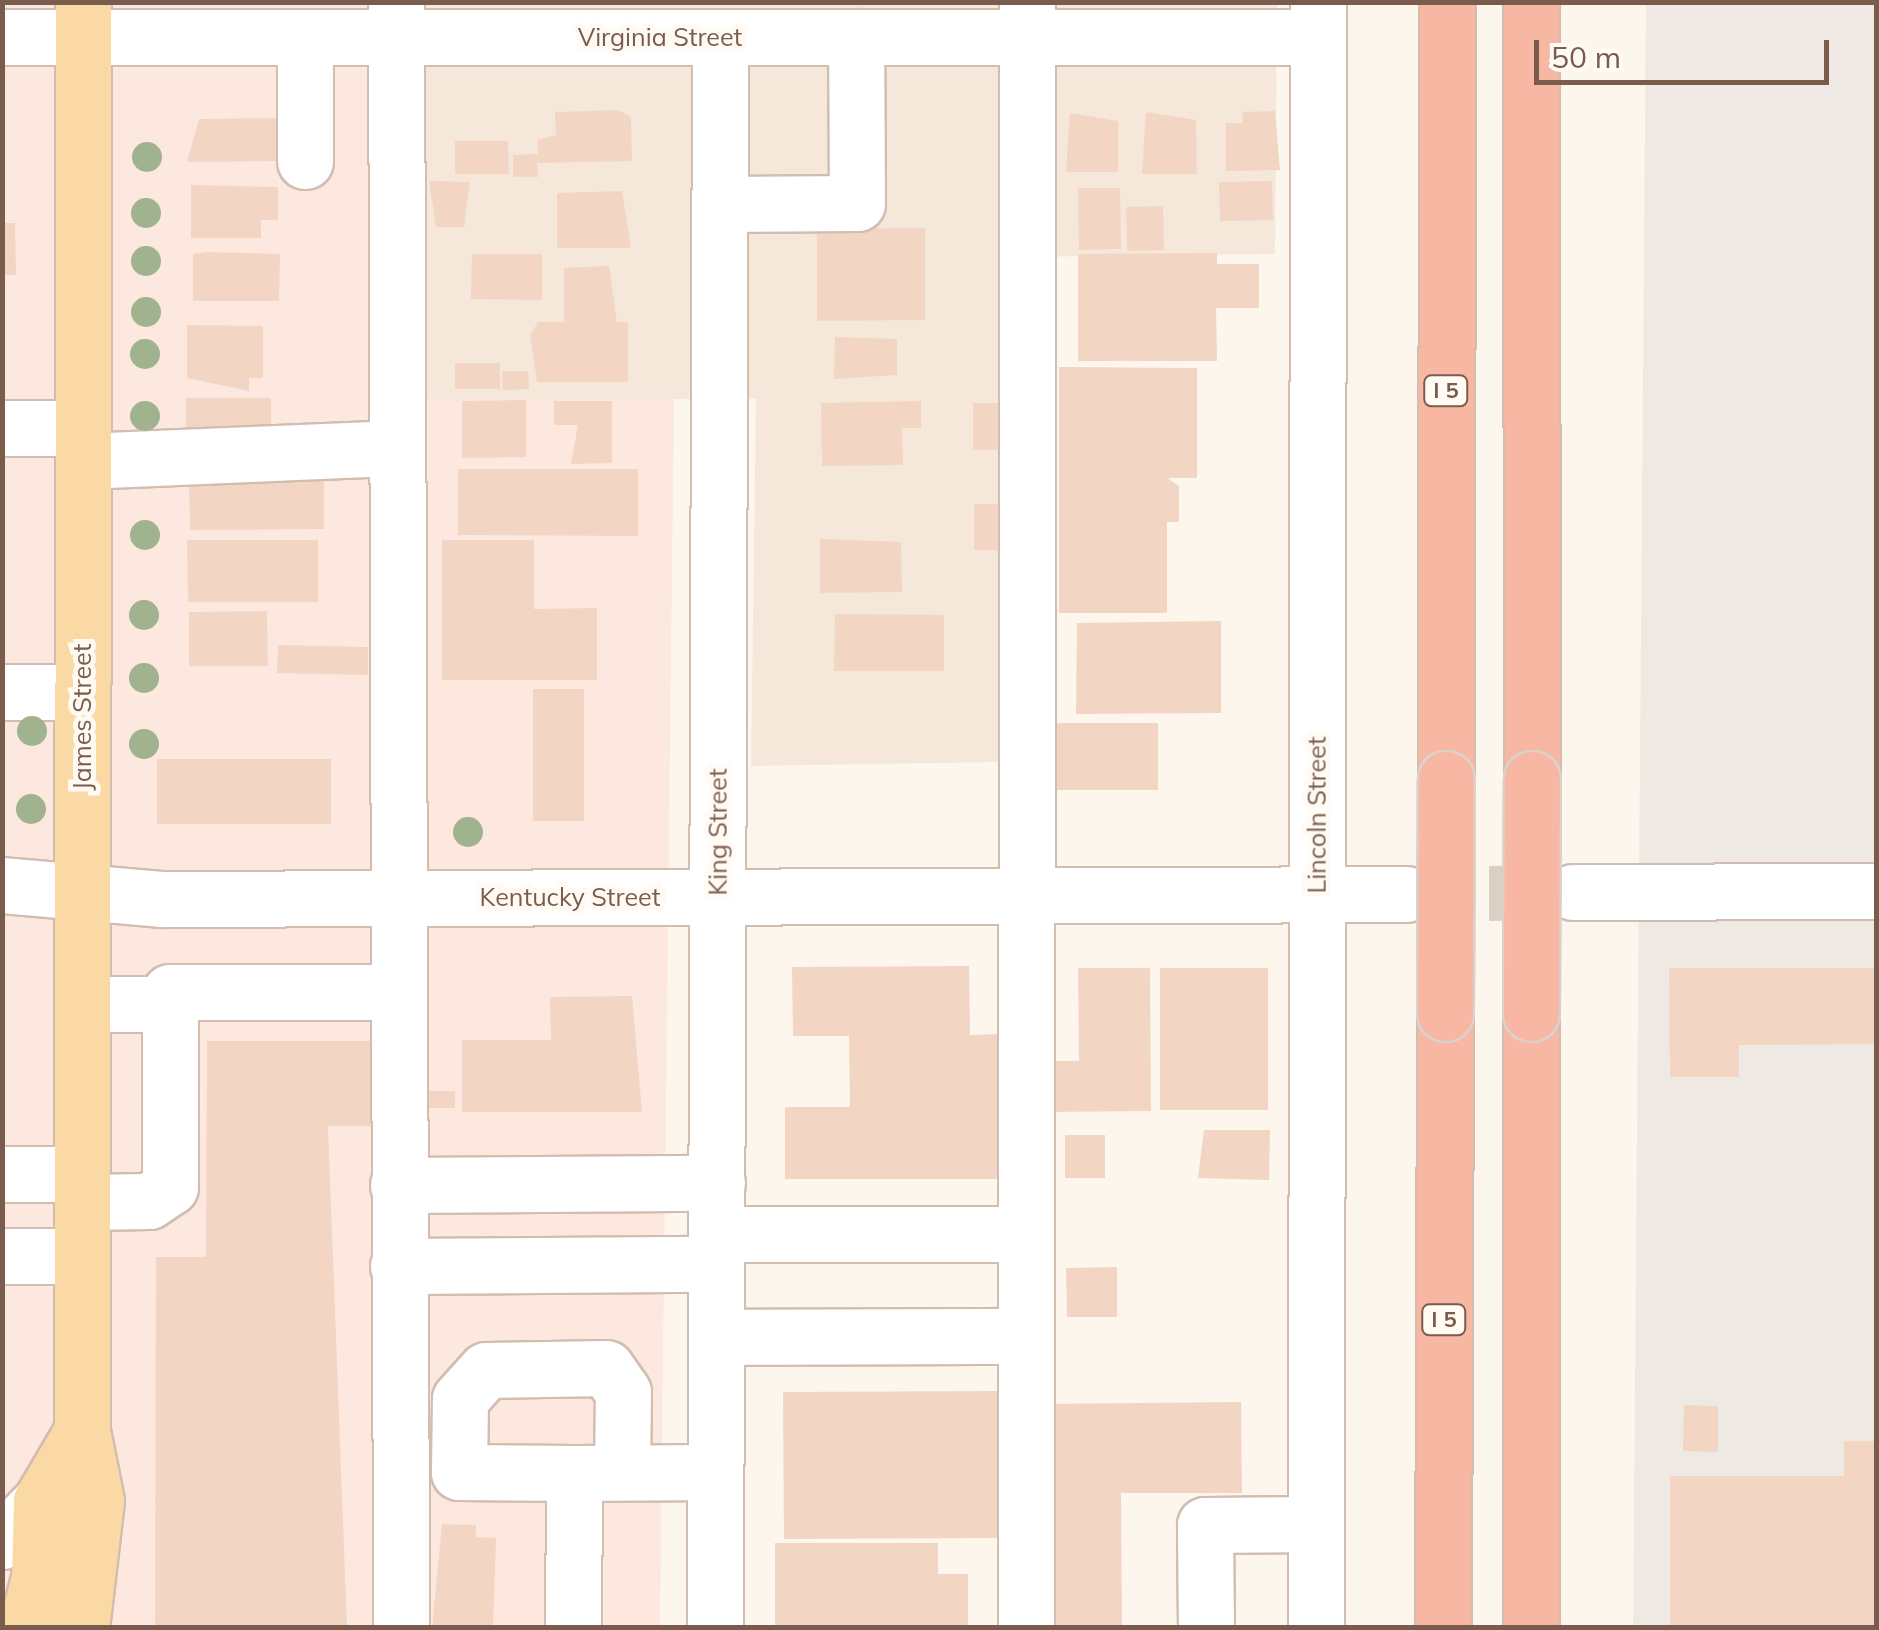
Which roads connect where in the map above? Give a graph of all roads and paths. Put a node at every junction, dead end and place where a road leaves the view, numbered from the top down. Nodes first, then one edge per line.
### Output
1 (1446, 2) edge
2 (1531, 2) edge
3 (83, 20) edge
4 (396, 20) edge
5 (1027, 20) edge
6 (1318, 20) edge
7 (704, 26) edge
8 (2, 37) edge
9 (305, 37) junction
10 (856, 37) junction
11 (305, 161) dead end
12 (720, 204) junction
13 (2, 428) edge
14 (83, 444) junction
15 (397, 448) junction
16 (2, 692) edge
17 (82, 692) junction
18 (2, 885) edge
19 (1876, 891) edge
20 (82, 892) junction
21 (1573, 892) tunnel mouth
22 (1317, 894) junction
23 (1406, 894) tunnel mouth
24 (1027, 895) junction
25 (718, 896) junction
26 (396, 898) junction
27 (397, 992) junction
28 (82, 1004) junction
29 (170, 1004) junction
30 (2, 1174) edge
31 (398, 1185) junction
32 (82, 1188) junction
33 (716, 1227) junction
34 (1026, 1234) junction
35 (2, 1256) edge
36 (82, 1256) junction
37 (398, 1266) junction
38 (1026, 1336) junction
39 (716, 1337) junction
40 (82, 1430) junction
41 (715, 1472) junction
42 (613, 1473) junction
43 (41, 1500) junction
44 (1316, 1524) junction
45 (2, 1541) edge
46 (26, 1628) edge
47 (81, 1628) edge
48 (401, 1628) edge
49 (414, 1628) edge
50 (574, 1628) edge
51 (715, 1628) edge
52 (1026, 1628) edge
53 (1206, 1628) edge
54 (1316, 1628) edge
55 (1443, 1628) edge
56 (1531, 1628) edge

1 - 55 highway, I 5, bridge
2 - 56 highway, bridge
3 - 8 street, Virginia Street
3 - 9 street, Virginia Street
3 - 14 main road, James Street
4 - 7 street, Virginia Street
4 - 9 street, Virginia Street
4 - 15 street
5 - 6 street, Virginia Street
5 - 10 street, Virginia Street
5 - 24 street
6 - 22 street, Lincoln Street
7 - 10 street, Virginia Street
7 - 12 street, King Street
9 - 11 street
10 - 12 street
12 - 25 street, King Street
13 - 14 street
14 - 15 street
14 - 17 main road, James Street
15 - 26 street
16 - 17 street
17 - 20 main road, James Street
18 - 20 street, Kentucky Street
19 - 21 street
20 - 26 street, Kentucky Street
20 - 28 main road, James Street
22 - 23 street, Kentucky Street
22 - 24 street, Kentucky Street
22 - 44 street, Lincoln Street
24 - 25 street, Kentucky Street
24 - 34 street
25 - 26 street, Kentucky Street
25 - 33 street, King Street
26 - 27 street
27 - 29 street
27 - 31 street
28 - 29 street
28 - 32 main road, James Street
29 - 32 street
30 - 32 street
31 - 33 street
31 - 37 street
32 - 36 main road, James Street
33 - 34 street
33 - 37 street
33 - 39 street, King Street
34 - 38 street
35 - 36 street
36 - 40 main road, James Street
37 - 48 street
38 - 39 street
38 - 52 street
39 - 41 street, King Street
40 - 43 main road
40 - 47 main road, James Street
41 - 42 street
41 - 51 street, King Street
42 - 49 street
42 - 50 street
43 - 45 street
43 - 46 main road
44 - 53 street
44 - 54 street, Lincoln Street

